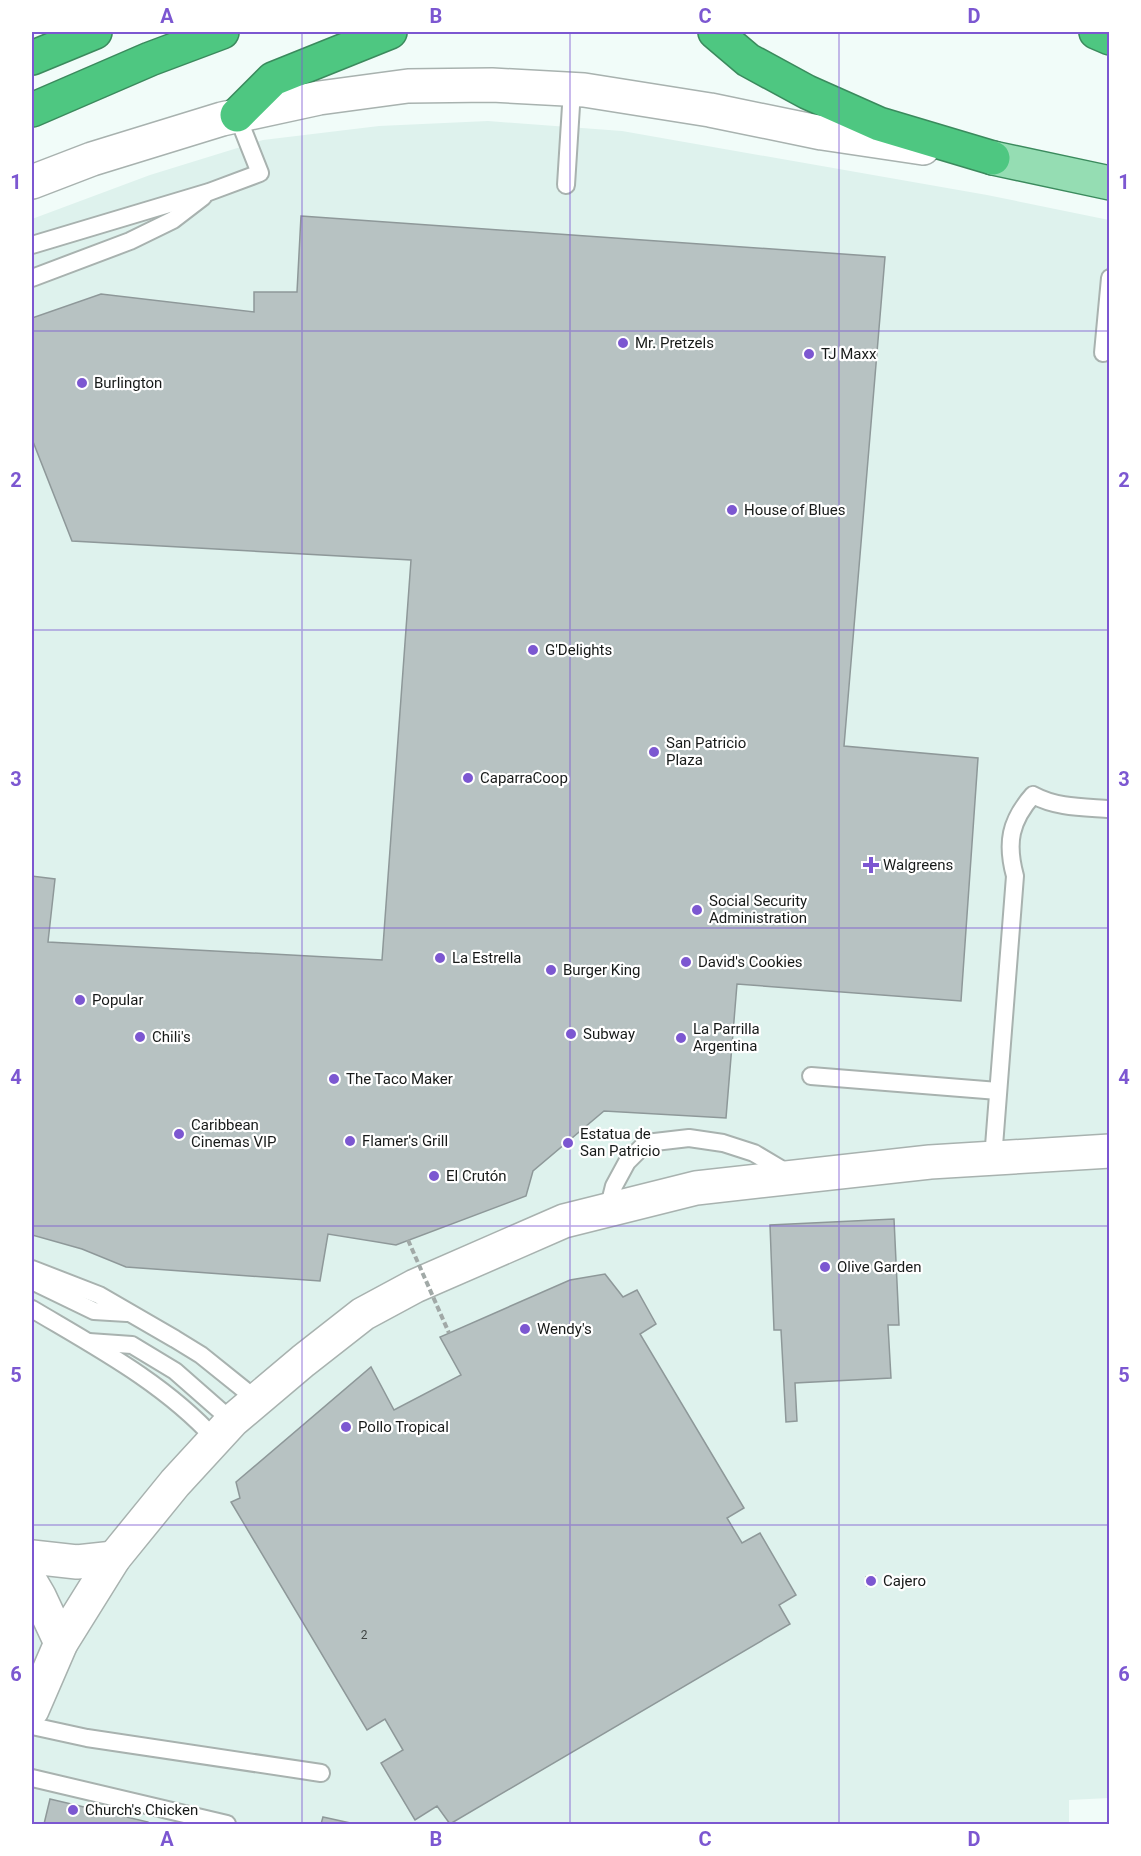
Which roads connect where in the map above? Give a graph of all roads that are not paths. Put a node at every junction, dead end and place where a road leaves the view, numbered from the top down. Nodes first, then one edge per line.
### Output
1 (95, 32) edge
2 (222, 32) edge
3 (390, 32) edge
4 (715, 32) edge
5 (1096, 32) edge
6 (1110, 38) edge
7 (32, 58) edge
8 (572, 90) junction
9 (32, 110) edge
10 (237, 115) junction
11 (993, 158) junction
12 (32, 182) edge
13 (1110, 183) edge
14 (566, 185) dead end
15 (209, 192) junction
16 (32, 245) edge
17 (1110, 278) edge
18 (32, 279) edge
19 (1102, 353) dead end
20 (1110, 809) edge
21 (811, 1076) dead end
22 (998, 1091) junction
23 (1110, 1151) edge
24 (993, 1159) junction
25 (794, 1176) junction
26 (608, 1210) junction
27 (32, 1269) edge
28 (32, 1281) edge
29 (32, 1309) edge
30 (130, 1313) junction
31 (86, 1341) junction
32 (257, 1400) junction
33 (224, 1430) junction
34 (32, 1557) edge
35 (114, 1558) junction
36 (32, 1584) edge
37 (61, 1643) junction
38 (32, 1710) edge
39 (32, 1726) edge
40 (321, 1773) dead end
41 (32, 1778) edge
42 (227, 1824) edge

1 - 7 highway
2 - 9 highway
3 - 10 highway
4 - 11 highway
5 - 6 highway
8 - 10 street
8 - 11 street
8 - 14 lane
10 - 12 street
10 - 15 lane
11 - 13 main road
15 - 16 lane
15 - 18 lane
17 - 19 lane
20 - 22 lane
21 - 22 lane
22 - 24 lane
23 - 24 street
24 - 25 street
25 - 26 street
25 - 26 lane
26 - 32 street
27 - 30 lane
28 - 30 lane
29 - 31 lane
30 - 32 lane
31 - 33 lane
31 - 33 lane
32 - 33 street
33 - 35 street
34 - 35 street
35 - 37 street
36 - 37 street
37 - 38 street
39 - 40 lane
41 - 42 lane

